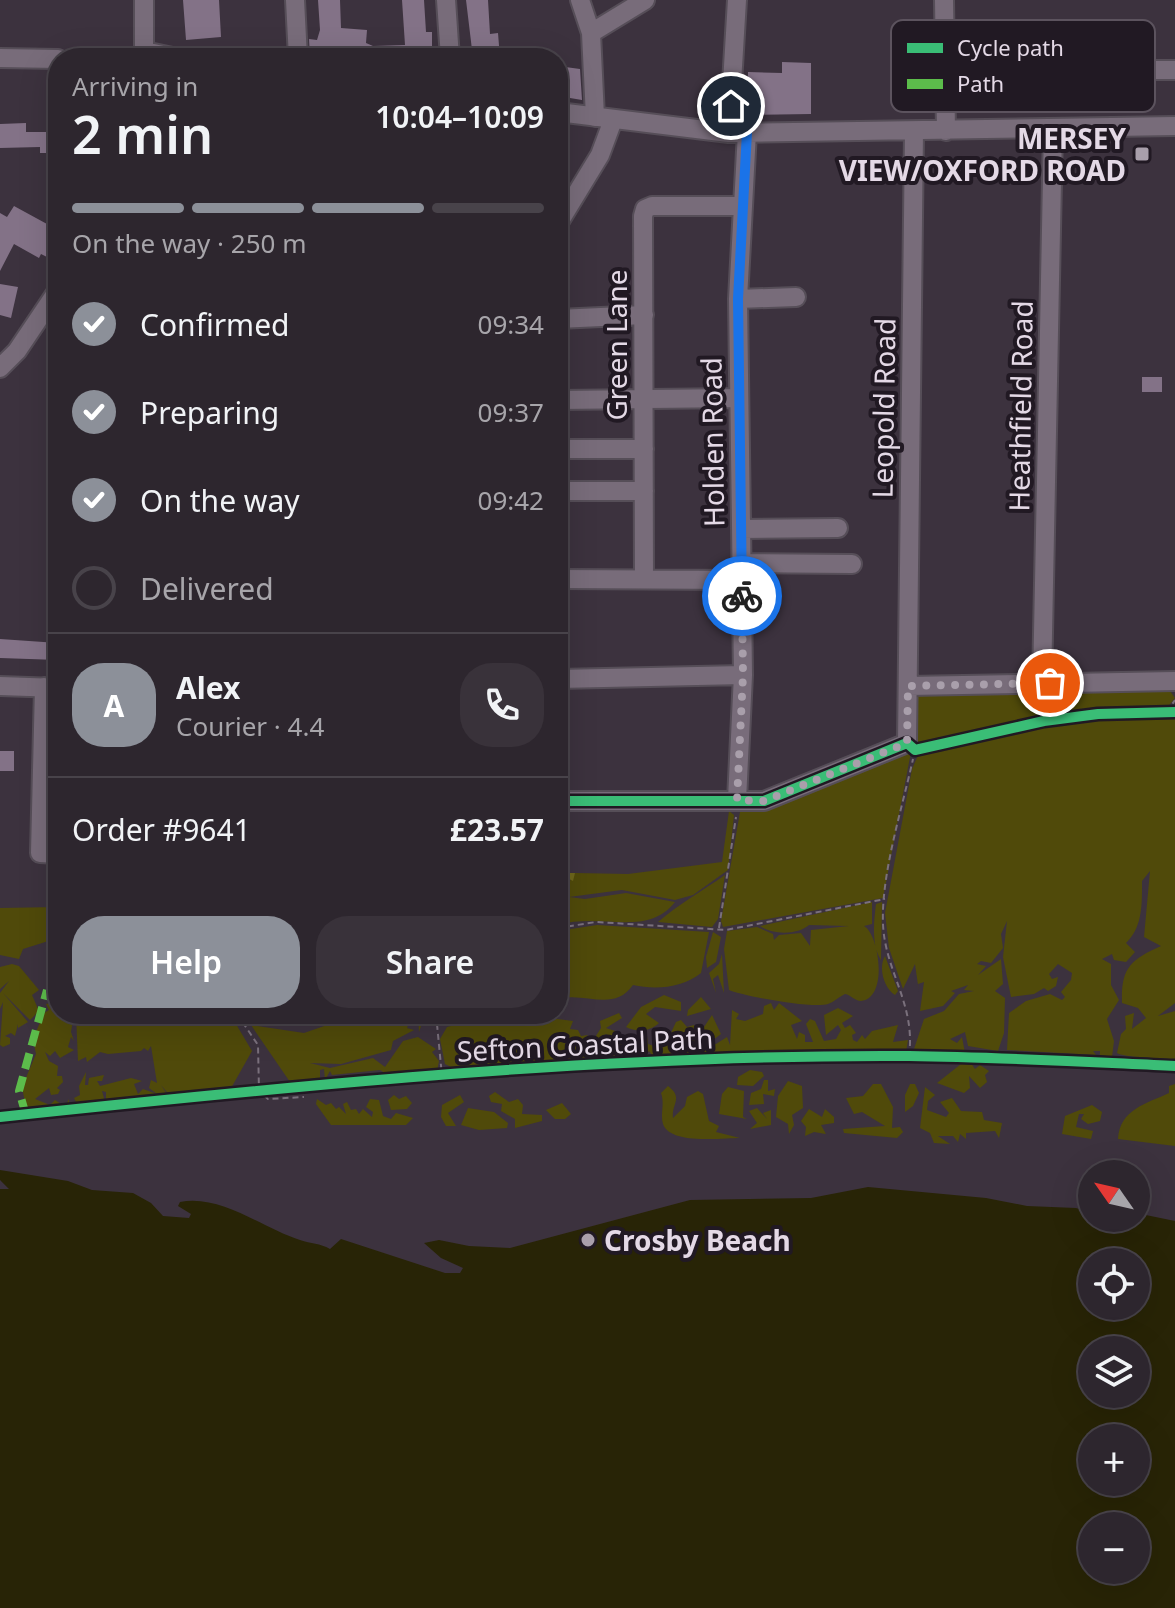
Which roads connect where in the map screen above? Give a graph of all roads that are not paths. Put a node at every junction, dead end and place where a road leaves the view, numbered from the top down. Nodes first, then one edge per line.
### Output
1 (144, 0) edge
2 (295, 0) edge
3 (446, 0) edge
4 (580, 0) edge
5 (645, 0) edge
6 (737, 0) edge
7 (944, 0) edge
8 (944, 20) edge
9 (591, 33) junction
10 (139, 48) edge
11 (297, 48) edge
12 (449, 48) edge
13 (0, 58) edge
14 (48, 59) edge
15 (946, 112) edge
16 (568, 113) edge
17 (604, 118) junction
18 (1175, 126) edge
19 (1053, 129) junction
20 (914, 131) junction
21 (946, 131) junction
22 (738, 132) junction
23 (568, 204) edge
24 (743, 206) junction
25 (796, 297) dead end
26 (738, 299) junction
27 (48, 305) edge
28 (644, 315) junction
29 (568, 319) edge
30 (0, 368) edge
31 (739, 398) junction
32 (568, 400) edge
33 (644, 400) junction
34 (568, 449) edge
35 (644, 449) junction
36 (568, 491) edge
37 (644, 491) junction
38 (838, 528) dead end
39 (741, 529) junction
40 (852, 564) dead end
41 (742, 571) junction
42 (568, 579) edge
43 (644, 579) junction
44 (743, 675) junction
45 (568, 679) edge
46 (1175, 681) edge
47 (1042, 684) junction
48 (0, 686) edge
49 (908, 686) junction
50 (48, 687) edge
51 (48, 732) edge
52 (737, 800) junction
53 (568, 801) edge
54 (48, 853) edge

1 - 10 street
2 - 11 street
3 - 12 street
4 - 9 street
5 - 9 street
6 - 22 street, Holden Road
7 - 8 street
9 - 17 street
13 - 14 street
15 - 21 street
16 - 17 street
17 - 22 street
17 - 23 street
18 - 19 street
19 - 21 street
19 - 47 street, Heathfield Road
20 - 21 street
20 - 22 street
20 - 49 street, Leopold Road
22 - 24 street, Holden Road
24 - 26 street, Holden Road
24 - 28 street, Green Lane
25 - 26 street
26 - 31 street, Holden Road
27 - 30 street
28 - 29 street
28 - 33 street, Green Lane
31 - 33 street
31 - 39 street, Holden Road
32 - 33 street
33 - 35 street, Green Lane
34 - 35 street
35 - 37 street, Green Lane
36 - 37 street
37 - 43 street, Green Lane
38 - 39 street
39 - 41 street, Holden Road
40 - 41 street
41 - 43 street
41 - 44 street, Holden Road
42 - 43 street
44 - 45 street
44 - 52 street, Holden Road
46 - 47 street
47 - 49 street
48 - 50 street
49 - 52 street, Leopold Road
51 - 54 street
52 - 53 street

